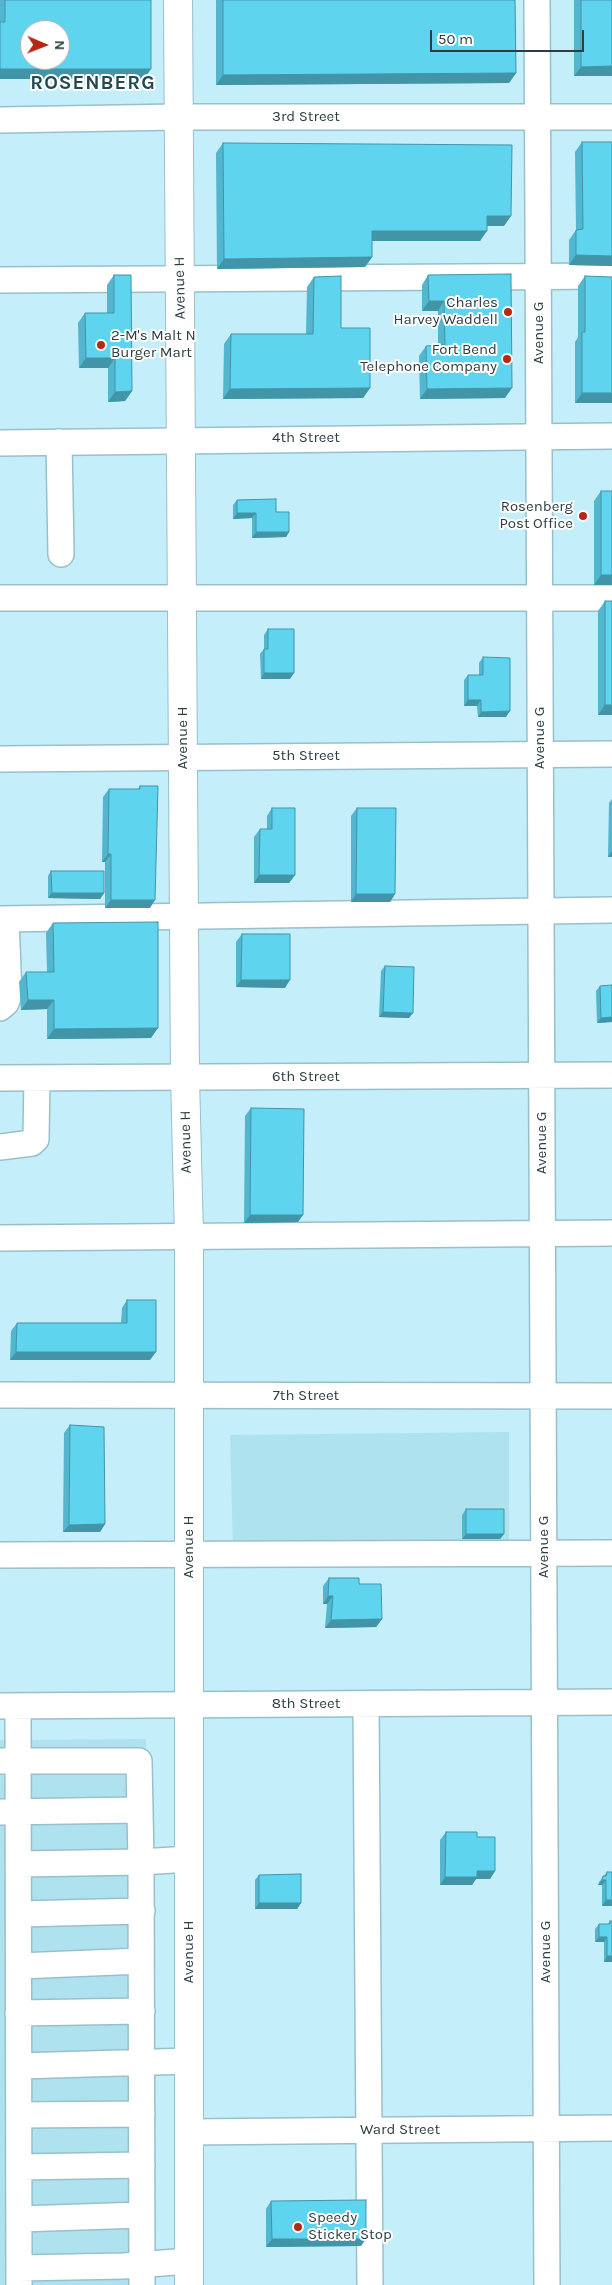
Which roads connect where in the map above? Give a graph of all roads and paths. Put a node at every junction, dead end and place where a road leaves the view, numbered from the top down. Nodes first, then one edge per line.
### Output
1 (178, 0) edge
2 (537, 0) edge
3 (178, 117) junction
4 (538, 117) junction
5 (612, 117) edge
6 (0, 120) edge
7 (539, 276) junction
8 (612, 276) edge
9 (180, 279) junction
10 (0, 280) edge
11 (539, 436) junction
12 (612, 436) edge
13 (181, 439) junction
14 (59, 442) junction
15 (0, 443) edge
16 (61, 554) dead end
17 (0, 598) edge
18 (182, 598) junction
19 (540, 598) junction
20 (612, 598) edge
21 (540, 754) junction
22 (612, 754) edge
23 (184, 756) junction
24 (0, 759) edge
25 (612, 910) edge
26 (541, 911) junction
27 (185, 917) junction
28 (3, 919) edge
29 (4, 956) edge
30 (0, 1008) edge
31 (542, 1075) junction
32 (612, 1075) edge
33 (185, 1077) junction
34 (0, 1078) edge
35 (37, 1078) junction
36 (0, 1147) edge
37 (612, 1232) edge
38 (542, 1233) junction
39 (189, 1237) junction
40 (0, 1238) edge
41 (0, 1395) edge
42 (188, 1395) junction
43 (612, 1396) edge
44 (543, 1397) junction
45 (189, 1553) junction
46 (612, 1553) edge
47 (544, 1554) junction
48 (0, 1556) edge
49 (544, 1702) junction
50 (612, 1702) edge
51 (366, 1704) junction
52 (189, 1705) junction
53 (9, 1706) edge
54 (9, 1761) edge
55 (140, 1810) junction
56 (9, 1812) edge
57 (189, 1859) junction
58 (142, 1862) junction
59 (19, 1864) junction
60 (142, 1911) junction
61 (18, 1914) junction
62 (141, 1961) junction
63 (19, 1966) junction
64 (142, 2011) junction
65 (18, 2013) junction
66 (188, 2061) junction
67 (142, 2064) junction
68 (19, 2066) junction
69 (142, 2114) junction
70 (19, 2115) junction
71 (612, 2128) edge
72 (546, 2129) junction
73 (370, 2130) junction
74 (189, 2132) junction
75 (142, 2165) junction
76 (18, 2167) junction
77 (142, 2215) junction
78 (19, 2219) junction
79 (189, 2273) edge
80 (142, 2274) edge
81 (19, 2276) edge
82 (370, 2285) edge
83 (547, 2285) edge

1 - 3 main road, Avenue H
2 - 4 street, Avenue G
3 - 4 street, 3rd Street
3 - 6 street, 3rd Street
3 - 9 main road, Avenue H
4 - 5 street, 3rd Street
4 - 7 street, Avenue G
7 - 8 street
7 - 9 street
7 - 11 street, Avenue G
9 - 10 street
9 - 13 main road, Avenue H
11 - 12 street, 4th Street
11 - 13 street, 4th Street
11 - 19 street, Avenue G
13 - 14 street, 4th Street
13 - 18 main road, Avenue H
14 - 15 street, 4th Street
14 - 16 street
17 - 18 street
18 - 19 street
18 - 23 main road, Avenue H
19 - 20 street
19 - 21 street, Avenue G
21 - 22 street, 5th Street
21 - 23 street, 5th Street
21 - 26 street, Avenue G
23 - 24 street, 5th Street
23 - 27 main road, Avenue H
25 - 26 street
26 - 27 street
26 - 31 street, Avenue G
27 - 28 street
27 - 33 main road, Avenue H
28 - 29 street
29 - 30 street
31 - 32 street, 6th Street
31 - 33 street, 6th Street
31 - 38 street, Avenue G
33 - 35 street, 6th Street
33 - 39 main road, Avenue H
34 - 35 street, 6th Street
35 - 36 street
37 - 38 street
38 - 39 street
38 - 44 street, Avenue G
39 - 40 street
39 - 42 main road, Avenue H
41 - 42 street, 7th Street
42 - 44 street, 7th Street
42 - 45 main road, Avenue H
43 - 44 street, 7th Street
44 - 47 street, Avenue G
45 - 47 street
45 - 48 street
45 - 52 main road, Avenue H
46 - 47 street
47 - 49 street, Avenue G
49 - 50 street, 8th Street
49 - 51 street, 8th Street
49 - 72 street, Avenue G
51 - 52 street, 8th Street
51 - 73 street
52 - 53 street, 8th Street
52 - 57 main road, Avenue H
53 - 54 street
54 - 55 street
54 - 56 street
55 - 56 street
55 - 58 street
56 - 59 street
57 - 58 street
57 - 66 main road, Avenue H
58 - 59 street
58 - 60 street
59 - 61 street
60 - 61 street
60 - 62 street
61 - 63 street
62 - 63 street
62 - 64 street
63 - 65 street
64 - 65 street
64 - 67 street
65 - 68 street
66 - 67 street
66 - 74 main road, Avenue H
67 - 68 street
67 - 69 street
68 - 70 street
69 - 70 street
69 - 75 street
70 - 76 street
71 - 72 street, Ward Street
72 - 73 street, Ward Street
72 - 83 street, Avenue G
73 - 74 street, Ward Street
73 - 82 street
74 - 79 main road, Avenue H
75 - 76 street
75 - 77 street
76 - 78 street
77 - 78 street
77 - 80 street
78 - 81 street
79 - 80 street
80 - 81 street

